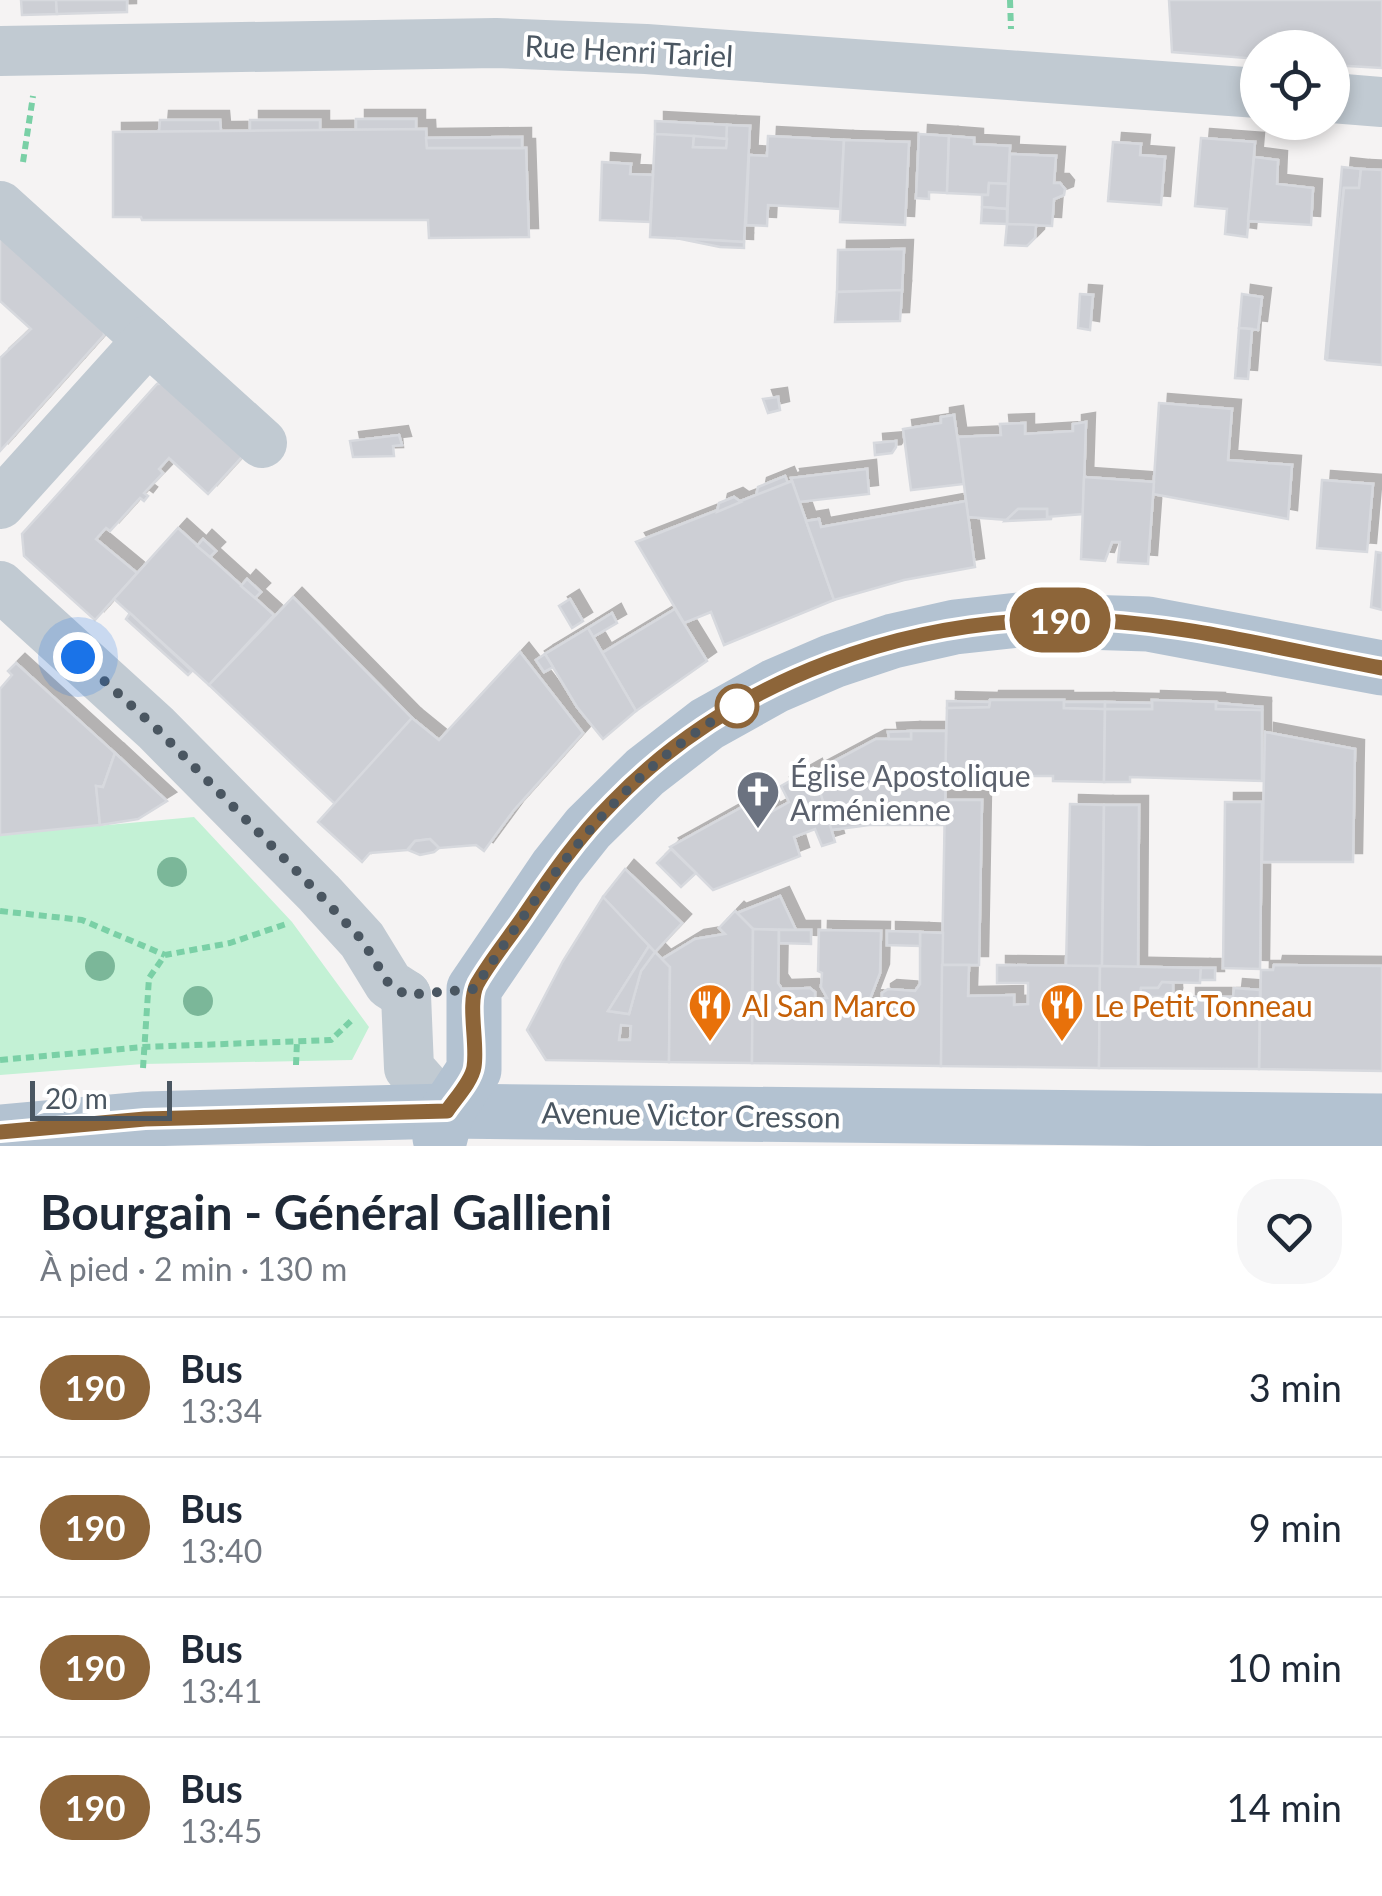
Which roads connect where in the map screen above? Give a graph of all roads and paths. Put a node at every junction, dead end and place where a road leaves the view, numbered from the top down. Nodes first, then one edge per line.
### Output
1 (17, 50) edge
2 (1240, 92) edge
3 (1350, 99) edge
4 (1382, 102) edge
5 (13, 190) edge
6 (148, 340) junction
7 (262, 443) dead end
8 (0, 504) edge
9 (0, 586) edge
10 (1382, 668) edge
11 (318, 893) junction
12 (0, 911) edge
13 (165, 955) junction
14 (398, 989) junction
15 (474, 989) junction
16 (144, 1046) junction
17 (0, 1060) edge
18 (145, 1119) junction
19 (1382, 1121) edge
20 (442, 1129) edge
21 (0, 1132) edge

1 - 2 street, Rue Henri Tariel
1 - 5 path
3 - 4 street
5 - 6 street
6 - 7 street
6 - 8 street
9 - 11 street
10 - 15 main road
11 - 13 path
11 - 14 street
12 - 13 path
13 - 16 path
14 - 15 street
14 - 16 path
14 - 20 street
15 - 20 main road
16 - 17 path
16 - 18 path
18 - 20 main road, Avenue Victor Cresson
18 - 21 main road, Avenue Victor Cresson
19 - 20 main road, Avenue Victor Cresson

